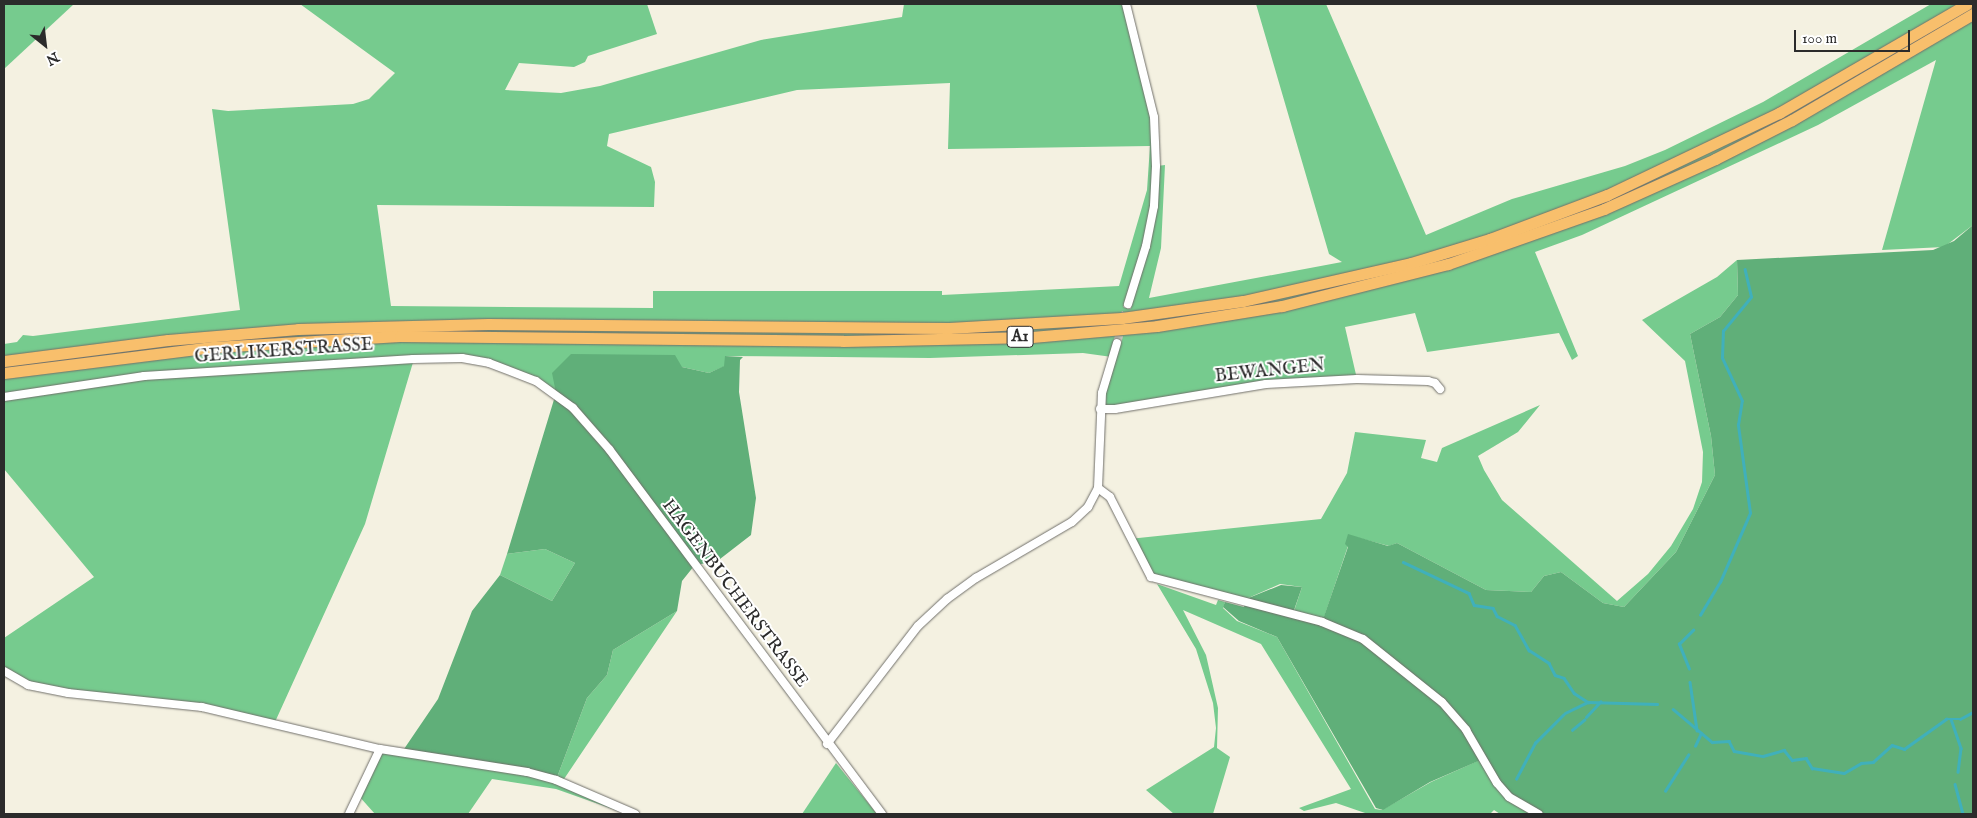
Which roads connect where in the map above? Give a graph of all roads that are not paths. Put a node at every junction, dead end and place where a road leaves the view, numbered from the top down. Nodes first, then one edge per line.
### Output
1 (1126, 4) edge
2 (1967, 4) edge
3 (1973, 14) edge
4 (1128, 304) tunnel mouth
5 (1117, 343) tunnel mouth
6 (4, 361) edge
7 (4, 373) edge
8 (1440, 389) dead end
9 (559, 396) joint
10 (4, 397) edge
11 (1100, 409) junction
12 (1098, 488) junction
13 (4, 670) edge
14 (827, 744) junction
15 (380, 749) junction
16 (350, 814) edge
17 (635, 814) edge
18 (882, 814) edge
19 (1538, 814) edge

1 - 4 street
2 - 6 highway, A1
3 - 7 highway, A1
5 - 11 street
8 - 11 street, BEWANGEN
9 - 10 street, GERLIKERSTRASSE
9 - 14 street, HAGENBUCHERSTRASSE
11 - 12 street
12 - 14 street
12 - 19 street
13 - 15 street
14 - 18 street, HAGENBUCHERSTRASSE
15 - 16 street
15 - 17 street

